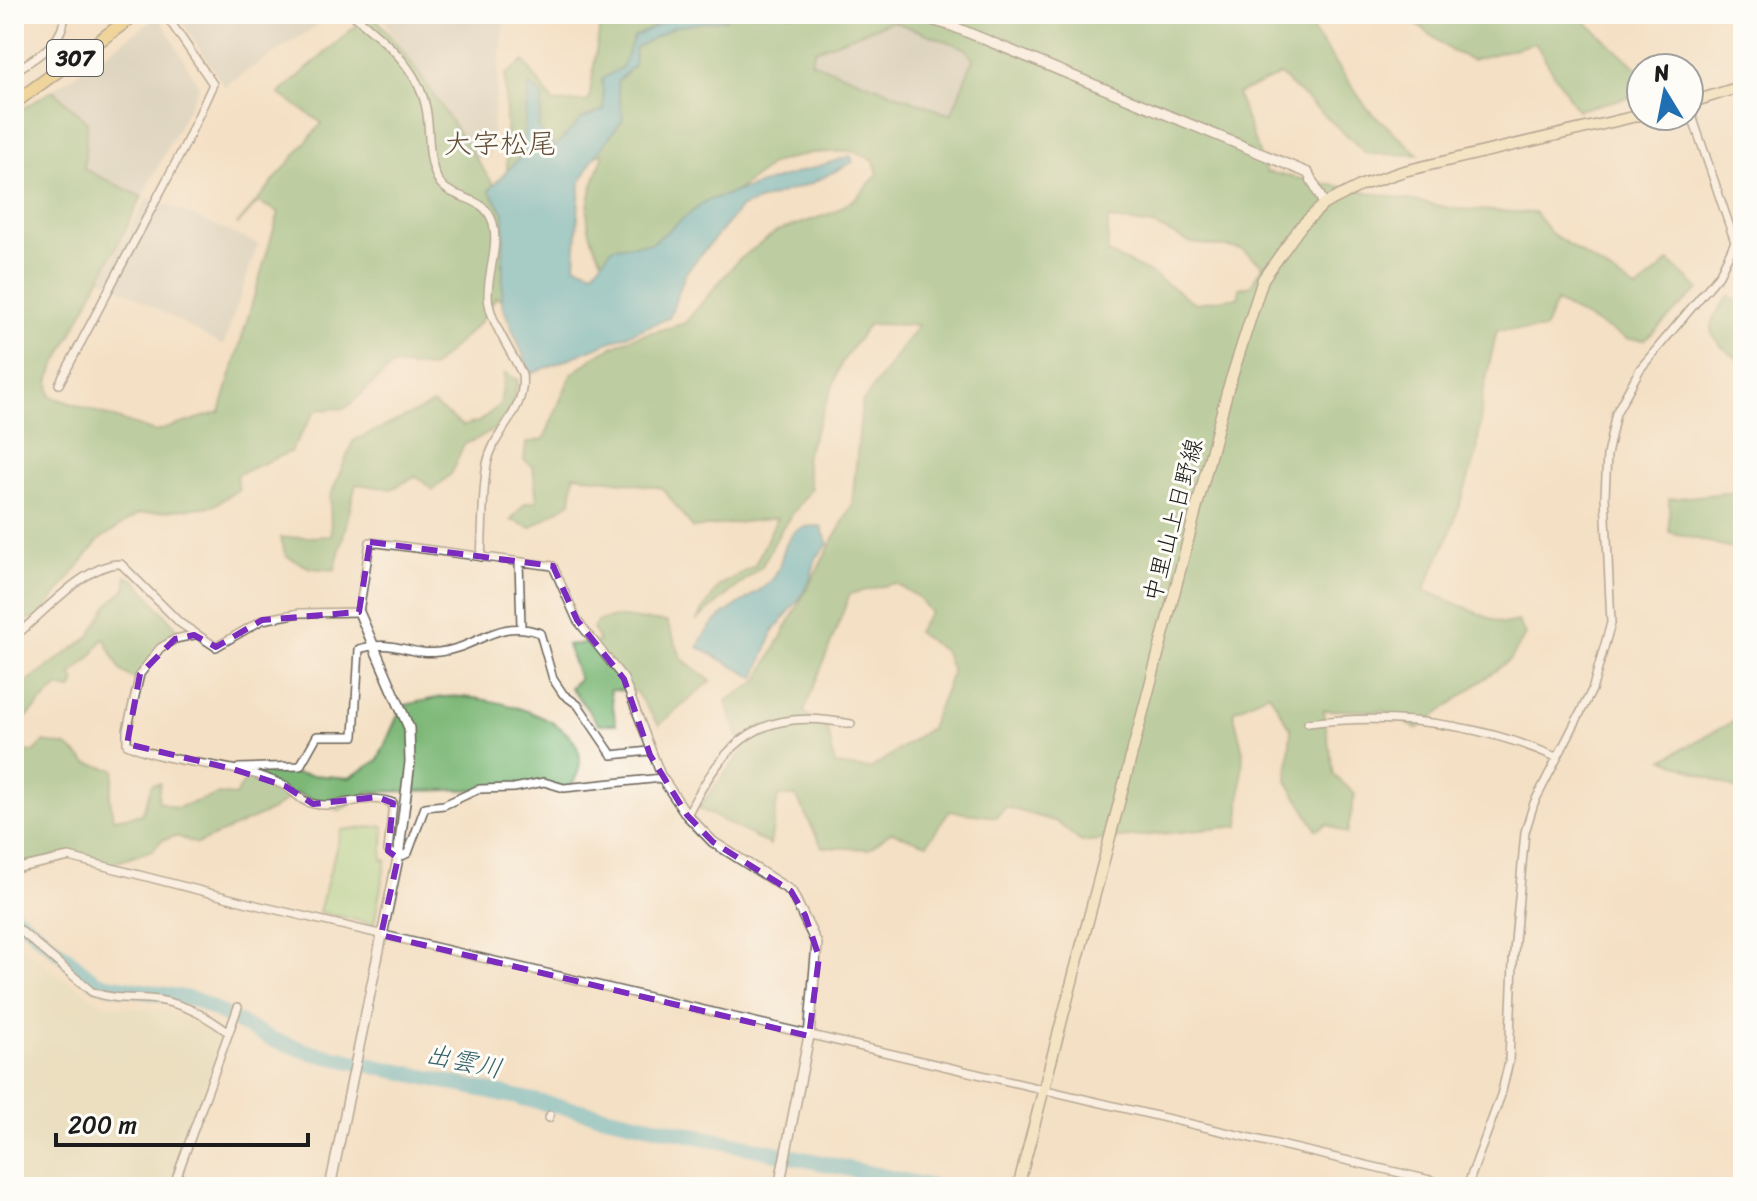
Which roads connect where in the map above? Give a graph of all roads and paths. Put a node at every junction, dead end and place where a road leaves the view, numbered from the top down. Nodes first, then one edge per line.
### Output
1 (65, 14) edge
2 (136, 14) edge
3 (165, 14) edge
4 (352, 14) edge
5 (911, 14) edge
6 (14, 72) edge
7 (1743, 86) edge
8 (1705, 99) edge
9 (14, 103) edge
10 (1625, 119) edge
11 (1698, 132) edge
12 (1324, 204) junction
13 (1735, 242) junction
14 (1743, 251) edge
15 (59, 384) dead end
16 (481, 557) junction
17 (519, 562) junction
18 (359, 612) junction
19 (521, 626) junction
20 (194, 635) junction
21 (14, 637) edge
22 (376, 644) junction
23 (1308, 723) dead end
24 (851, 724) dead end
25 (649, 751) junction
26 (1556, 757) junction
27 (233, 769) junction
28 (662, 778) junction
29 (687, 815) junction
30 (398, 858) junction
31 (14, 869) edge
32 (14, 925) edge
33 (381, 935) junction
34 (238, 1007) dead end
35 (231, 1030) junction
36 (809, 1036) junction
37 (1043, 1089) junction
38 (173, 1187) edge
39 (330, 1187) edge
40 (779, 1187) edge
41 (1018, 1187) edge
42 (1460, 1187) edge
43 (1467, 1187) edge

1 - 6 street
2 - 9 highway, 307
3 - 15 street
4 - 16 street
5 - 12 street
7 - 8 main road
10 - 12 main road, 中里山上日野線
11 - 13 street
12 - 37 main road, 中里山上日野線
13 - 14 street
13 - 26 street
16 - 17 street
16 - 18 street
17 - 19 street
17 - 25 street
18 - 20 street
18 - 22 street
19 - 22 street
19 - 25 street
20 - 21 street
20 - 27 street
22 - 27 street
22 - 30 street
23 - 26 street
24 - 29 street
25 - 28 street
26 - 43 street
27 - 30 street
28 - 29 street
28 - 30 street
29 - 36 street
30 - 33 street
31 - 33 street
32 - 35 street
33 - 36 street
33 - 39 street
34 - 35 street
35 - 38 street
36 - 37 street
36 - 40 street
37 - 41 main road, 中里山上日野線
37 - 42 street

